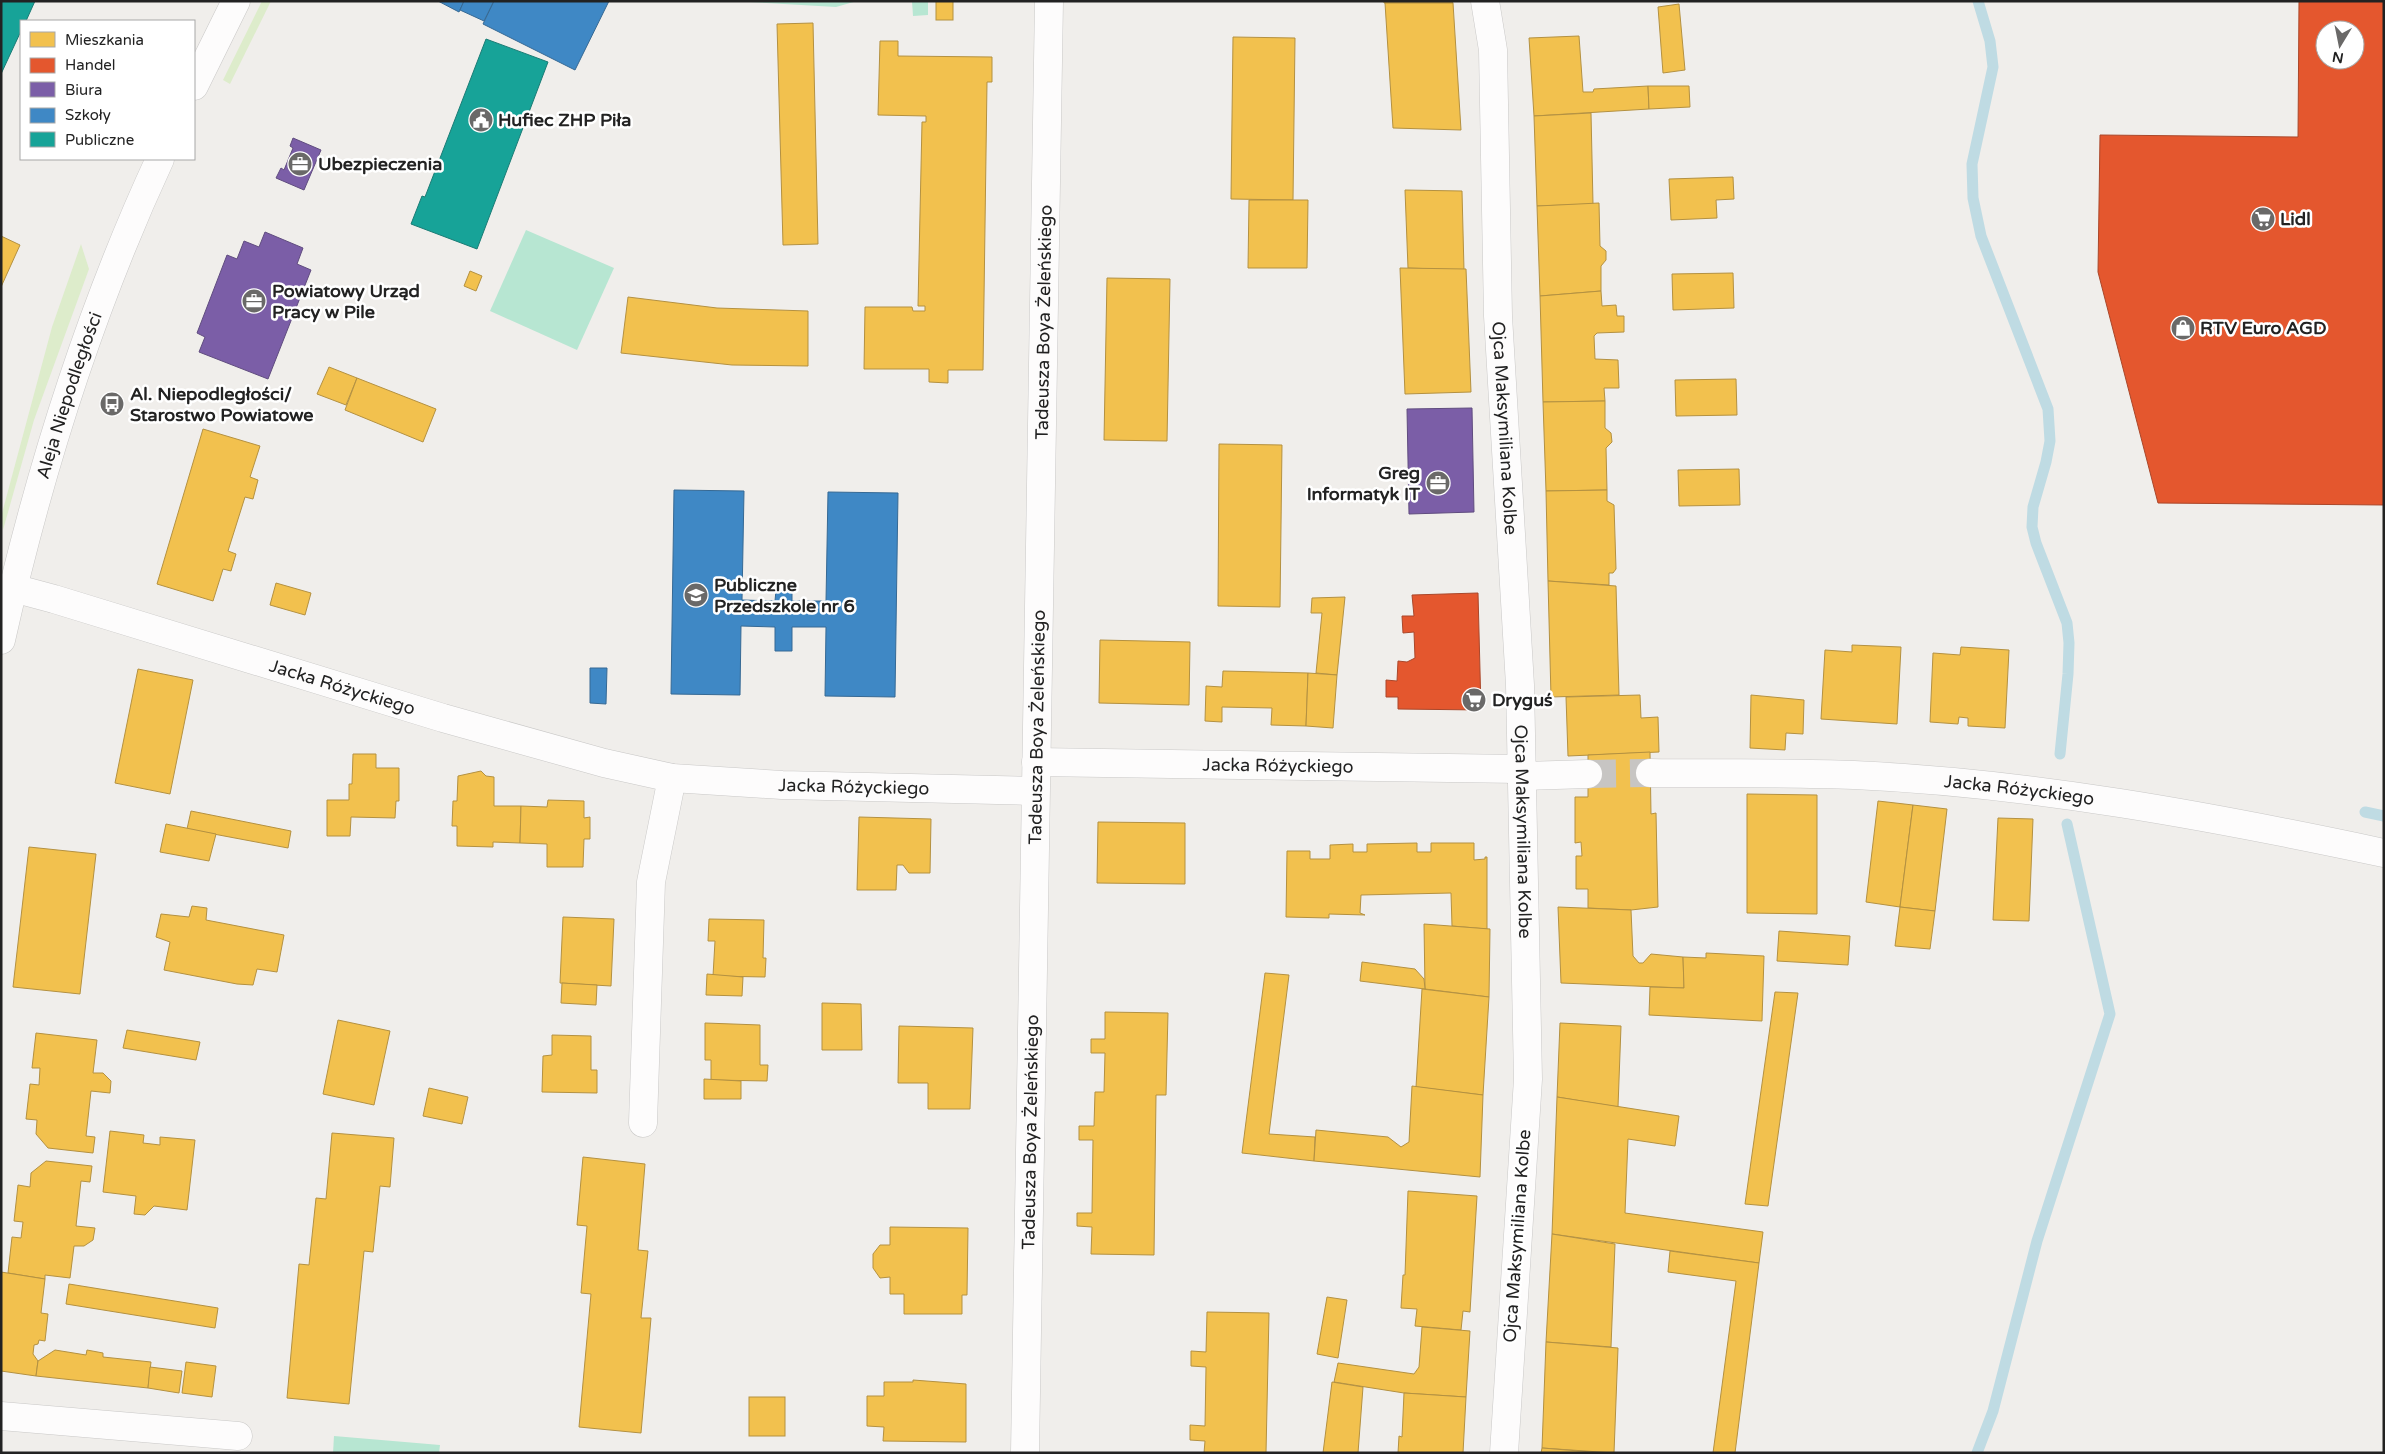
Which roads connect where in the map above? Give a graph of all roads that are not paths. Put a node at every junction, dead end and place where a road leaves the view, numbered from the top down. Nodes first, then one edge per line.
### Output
1 (236, 1) edge
2 (1049, 1) edge
3 (1484, 1) edge
4 (195, 84) edge
5 (160, 160) edge
6 (13, 588) junction
7 (1, 640) edge
8 (1036, 762) junction
9 (1520, 772) junction
10 (1650, 773) tunnel mouth
11 (1588, 774) tunnel mouth
12 (672, 778) junction
13 (1035, 791) junction
14 (2384, 853) edge
15 (643, 1122) dead end
16 (1, 1416) edge
17 (238, 1436) dead end
18 (1025, 1453) edge
19 (1504, 1453) edge

1 - 4 street
2 - 8 street, Tadeusza Boya Żeleńskiego
3 - 9 street, Ojca Maksymiliana Kolbe
5 - 6 street, Aleja Niepodległości
6 - 7 street, Aleja Niepodległości
6 - 12 street, Jacka Różyckiego
8 - 9 street, Jacka Różyckiego
8 - 13 street, Tadeusza Boya Żeleńskiego
9 - 11 street, Jacka Różyckiego
9 - 19 street, Ojca Maksymiliana Kolbe
10 - 14 street, Jacka Różyckiego
12 - 13 street, Jacka Różyckiego
12 - 15 street
13 - 18 street, Tadeusza Boya Żeleńskiego
16 - 17 street

